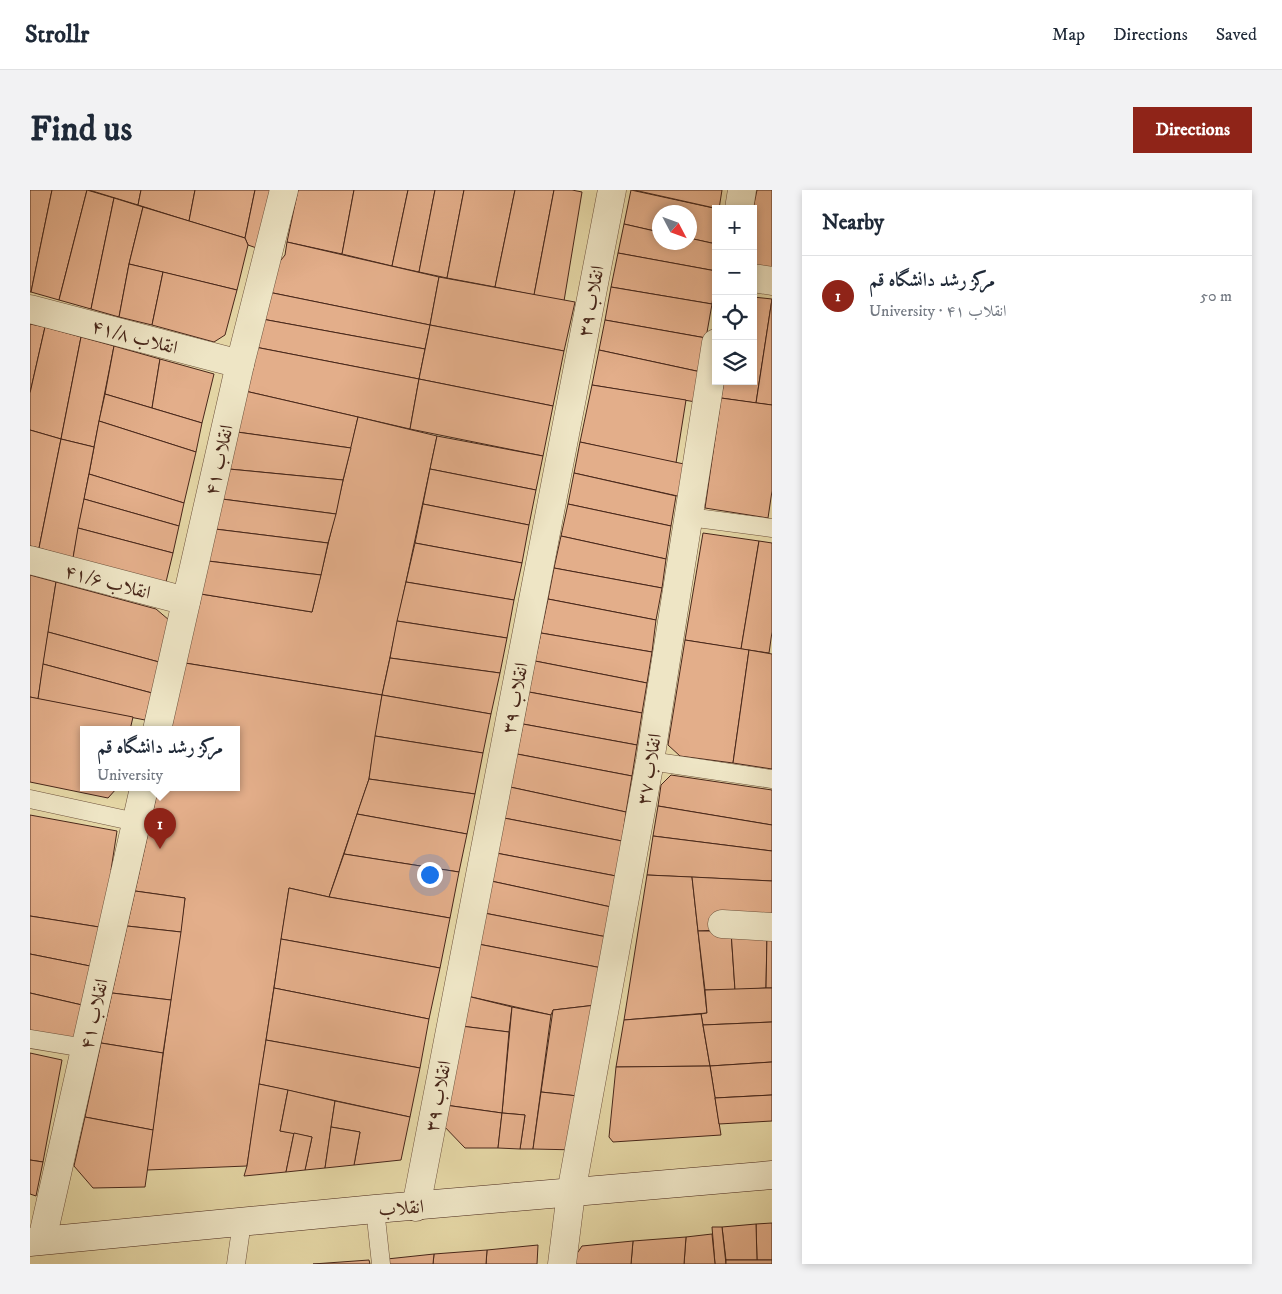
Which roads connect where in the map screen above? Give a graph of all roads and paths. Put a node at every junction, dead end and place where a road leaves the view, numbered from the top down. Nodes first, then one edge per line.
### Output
1 (284, 190) edge
2 (612, 190) edge
3 (742, 190) edge
4 (740, 205) edge
5 (757, 279) edge
6 (772, 281) edge
7 (30, 309) edge
8 (240, 364) junction
9 (712, 368) edge
10 (688, 517) junction
11 (772, 528) edge
12 (30, 560) edge
13 (186, 601) junction
14 (158, 726) edge
15 (650, 761) junction
16 (772, 779) edge
17 (143, 791) edge
18 (30, 799) edge
19 (136, 822) junction
20 (722, 924) dead end
21 (772, 927) edge
22 (30, 1038) edge
23 (85, 1048) junction
24 (772, 1175) edge
25 (571, 1193) junction
26 (416, 1206) junction
27 (375, 1209) junction
28 (242, 1222) junction
29 (36, 1241) edge
30 (236, 1264) edge
31 (382, 1264) edge
32 (562, 1264) edge

1 - 8 street, انقلاب ۴۱
2 - 26 street, انقلاب ۳۹
3 - 4 street
5 - 6 street
7 - 8 street, انقلاب ۴۱/۸
8 - 13 street, انقلاب ۴۱
9 - 10 street, انقلاب ۳۷
10 - 11 lane
10 - 15 street, انقلاب ۳۷
12 - 13 street, انقلاب ۴۱/۶
13 - 14 street, انقلاب ۴۱
15 - 16 lane
15 - 25 street, انقلاب ۳۷
17 - 19 street, انقلاب ۴۱
18 - 19 lane
19 - 23 street, انقلاب ۴۱
20 - 21 street
22 - 23 lane
23 - 29 street, انقلاب ۴۱
24 - 25 street, انقلاب
25 - 26 street, انقلاب
25 - 32 street, انقلاب ۳۷
26 - 27 street, انقلاب
27 - 28 street, انقلاب
27 - 31 lane
28 - 29 street, انقلاب
28 - 30 lane

